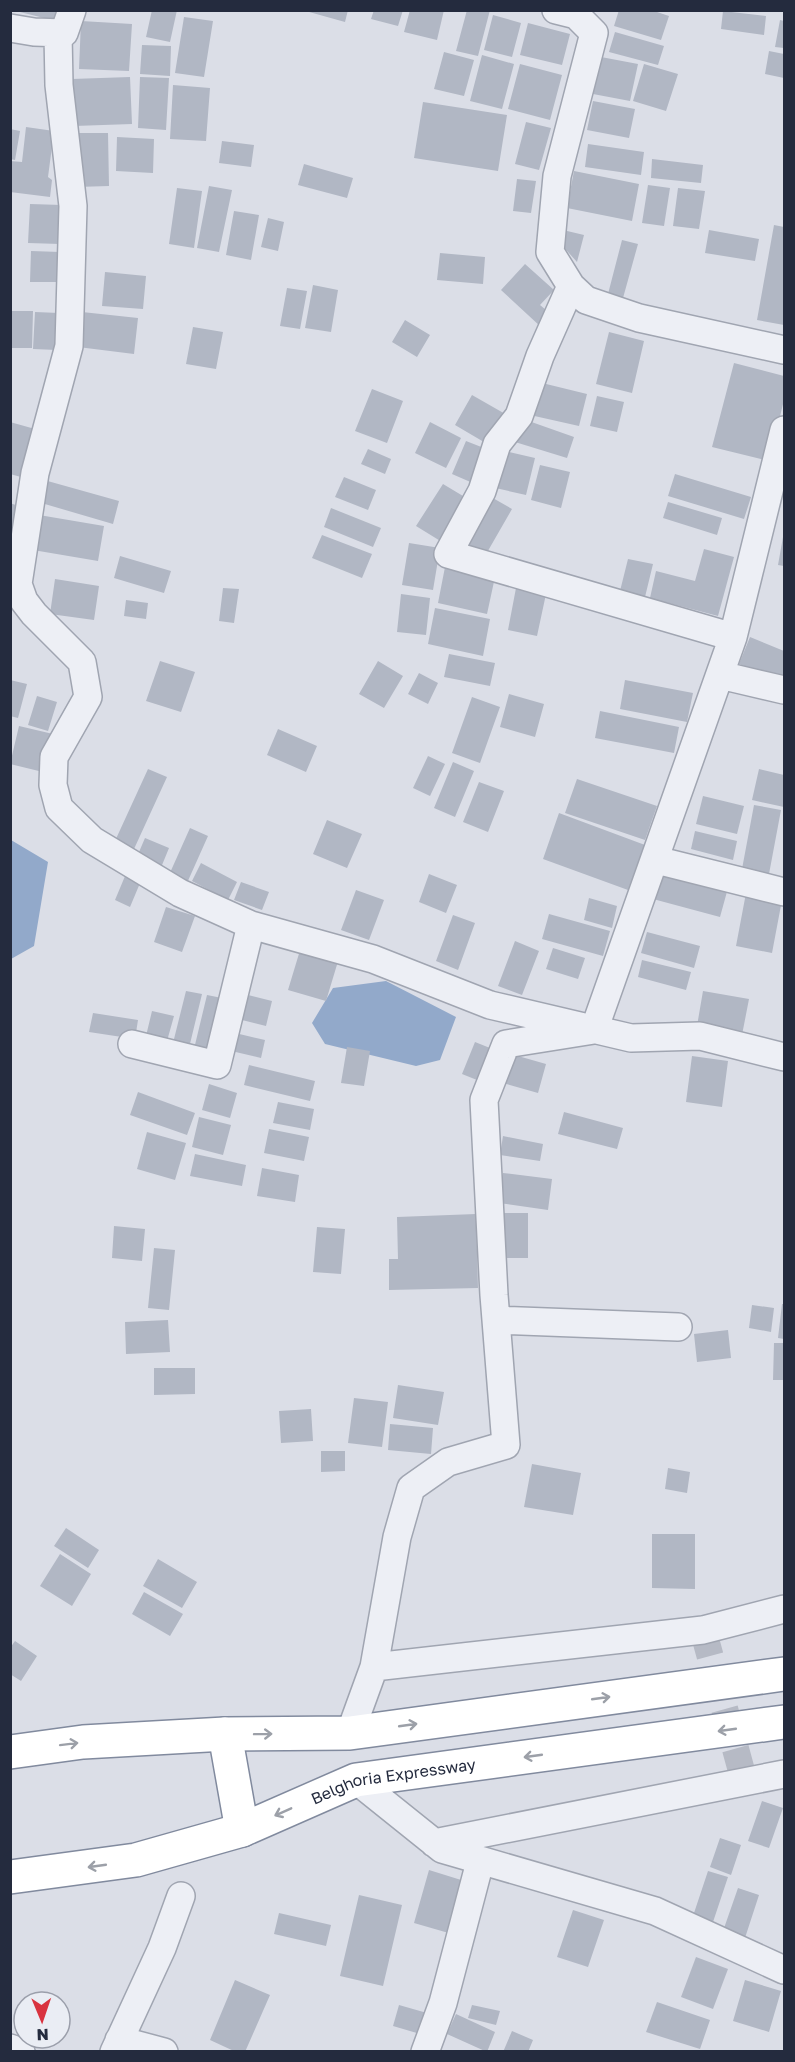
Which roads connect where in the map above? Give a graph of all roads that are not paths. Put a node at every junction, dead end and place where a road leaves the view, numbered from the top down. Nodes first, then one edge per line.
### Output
1 (72, 10) edge
2 (556, 10) edge
3 (596, 22) edge
4 (10, 28) edge
5 (58, 34) junction
6 (571, 286) junction
7 (784, 350) edge
8 (784, 430) edge
9 (14, 594) edge
10 (733, 637) junction
11 (720, 675) junction
12 (784, 690) edge
13 (656, 860) junction
14 (784, 892) edge
15 (251, 925) junction
16 (594, 1030) junction
17 (132, 1044) dead end
18 (784, 1058) edge
19 (496, 1320) junction
20 (678, 1327) dead end
21 (784, 1609) edge
22 (374, 1667) junction
23 (784, 1674) edge
24 (784, 1722) edge
25 (350, 1733) junction
26 (225, 1734) junction
27 (10, 1752) edge
28 (784, 1774) edge
29 (356, 1780) junction
30 (242, 1830) junction
31 (434, 1843) junction
32 (480, 1862) junction
33 (10, 1877) edge
34 (181, 1896) dead end
35 (784, 1970) edge
36 (116, 2046) edge
37 (10, 2048) edge
38 (21, 2052) edge
39 (164, 2052) edge
40 (425, 2052) edge

1 - 5 street
2 - 3 street
3 - 6 street
4 - 5 street
5 - 9 street
6 - 7 street
6 - 10 street
8 - 10 street
9 - 15 street
10 - 11 street
11 - 12 street
11 - 13 street
13 - 14 street
13 - 16 street
15 - 16 street
15 - 17 street
16 - 18 street
16 - 19 street
19 - 20 street
19 - 22 street
21 - 22 street
22 - 25 street
25 -> 23 highway
24 -> 29 highway, Belghoria Expressway
26 -> 25 highway
27 -> 26 highway
26 - 30 highway
28 - 31 street
29 -> 30 highway, Belghoria Expressway
29 - 31 street
30 -> 33 highway, Belghoria Expressway
31 - 32 street
32 - 35 street
32 - 40 street
34 - 36 street
36 - 39 street
37 - 38 street

